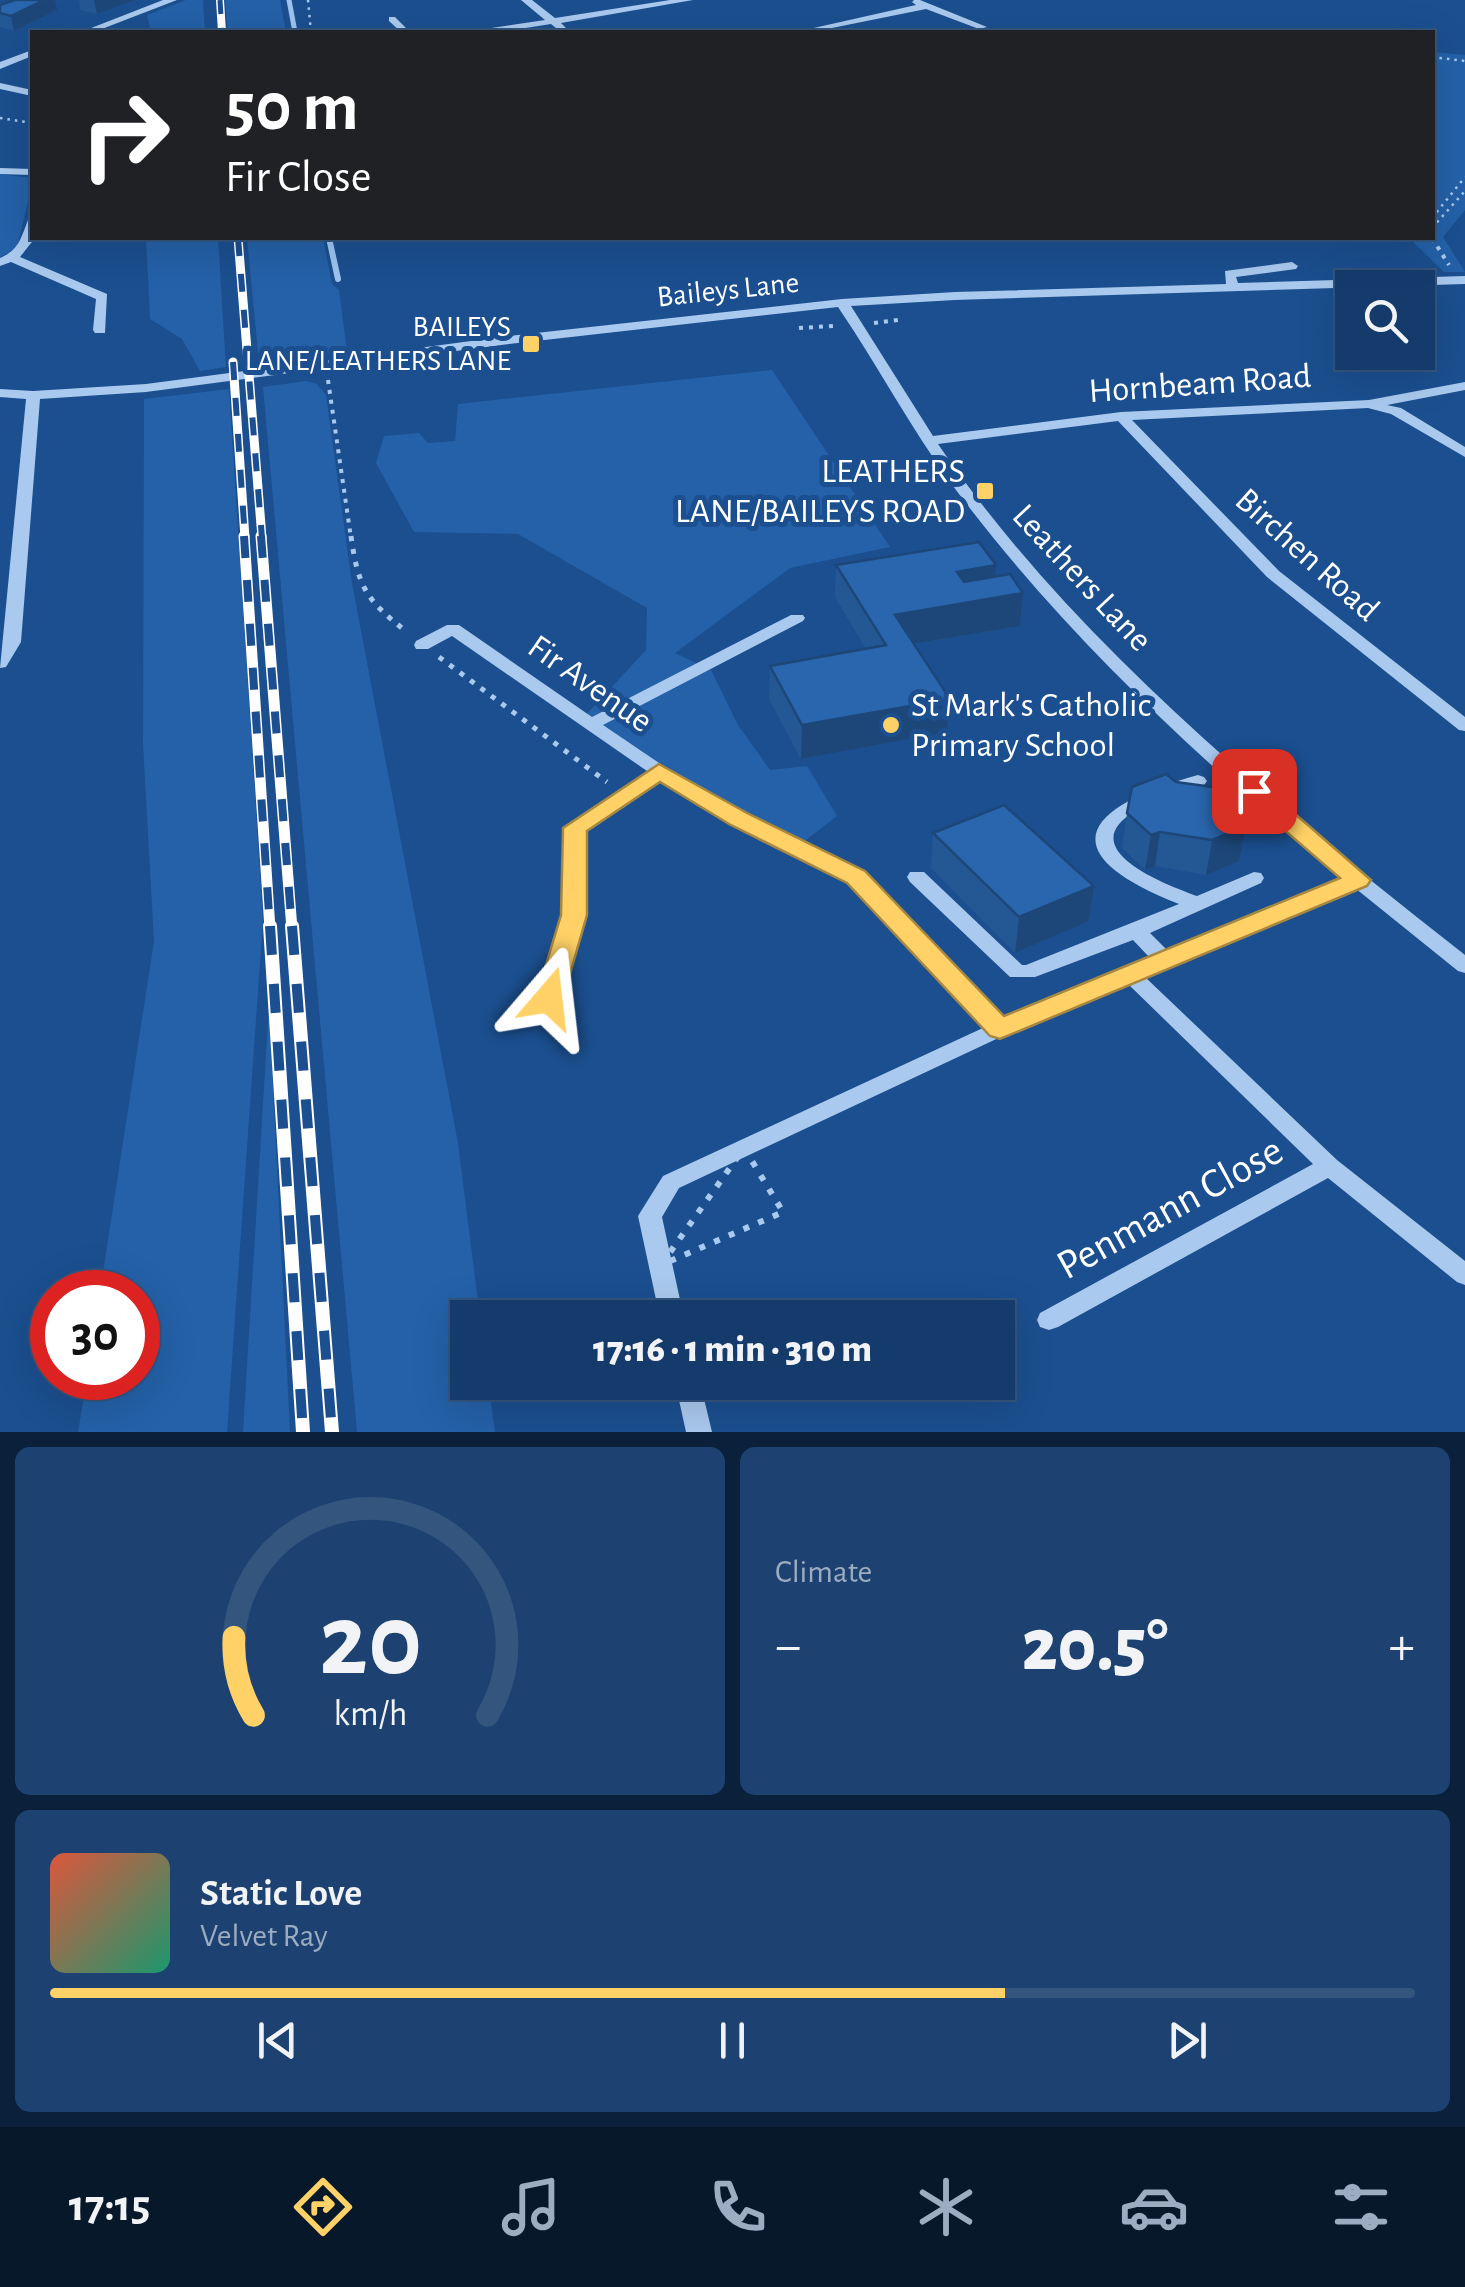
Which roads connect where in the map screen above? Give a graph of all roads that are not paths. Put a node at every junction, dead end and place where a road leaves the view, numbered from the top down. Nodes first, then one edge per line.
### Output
1 (172, 0) edge
2 (526, 0) edge
3 (688, 0) edge
4 (912, 0) edge
5 (926, 6) junction
6 (392, 20) dead end
7 (553, 22) junction
8 (982, 27) dead end
9 (91, 30) edge
10 (404, 30) edge
11 (499, 30) edge
12 (563, 30) edge
13 (811, 30) edge
14 (30, 54) edge
15 (0, 66) edge
16 (0, 86) edge
17 (30, 93) edge
18 (0, 171) edge
19 (30, 172) edge
20 (30, 235) edge
21 (6, 260) edge
22 (1292, 266) dead end
23 (1460, 276) edge
24 (1234, 288) junction
25 (842, 303) junction
26 (100, 330) dead end
27 (1465, 386) edge
28 (0, 393) edge
29 (33, 395) junction
30 (1368, 404) junction
31 (1121, 416) junction
32 (928, 442) junction
33 (1465, 453) edge
34 (798, 618) dead end
35 (422, 645) road end
36 (0, 663) edge
37 (591, 724) junction
38 (1465, 726) edge
39 (659, 771) junction
40 (1198, 781) edge
41 (916, 877) dead end
42 (1254, 878) dead end
43 (1358, 880) junction
44 (1199, 904) junction
45 (1136, 931) junction
46 (1166, 962) junction
47 (1465, 966) edge
48 (1132, 976) junction
49 (549, 998) dead end
50 (1000, 1029) junction
51 (1329, 1166) junction
52 (1465, 1275) edge
53 (668, 1300) edge
54 (1049, 1320) dead end
55 (691, 1400) edge
56 (698, 1432) edge

1 - 9 street
2 - 7 street
3 - 7 street
4 - 5 street
5 - 8 street
5 - 13 street
6 - 10 street
7 - 11 street
7 - 12 street
14 - 15 street
16 - 17 street
18 - 19 street
20 - 21 street
21 - 26 street
22 - 24 street
23 - 24 street, Baileys Lane
24 - 25 street, Baileys Lane
25 - 29 street, Baileys Lane
25 - 32 street, Leathers Lane
27 - 30 street
28 - 29 street, Baileys Lane
29 - 36 street
30 - 31 street, Hornbeam Road
30 - 33 street, Hornbeam Road
31 - 32 street, Hornbeam Road
31 - 38 street, Birchen Road
32 - 43 street, Leathers Lane
34 - 37 street
35 - 37 street, Fir Avenue
37 - 39 street, Fir Avenue
39 - 49 street
39 - 50 street, Fir Avenue
40 - 44 street
41 - 45 street
42 - 44 street
43 - 46 street
43 - 47 street, Leathers Lane
44 - 45 street
45 - 46 street
46 - 48 street
48 - 50 street
48 - 51 street
50 - 53 street
51 - 52 street
51 - 54 street, Penmann Close
55 - 56 street

